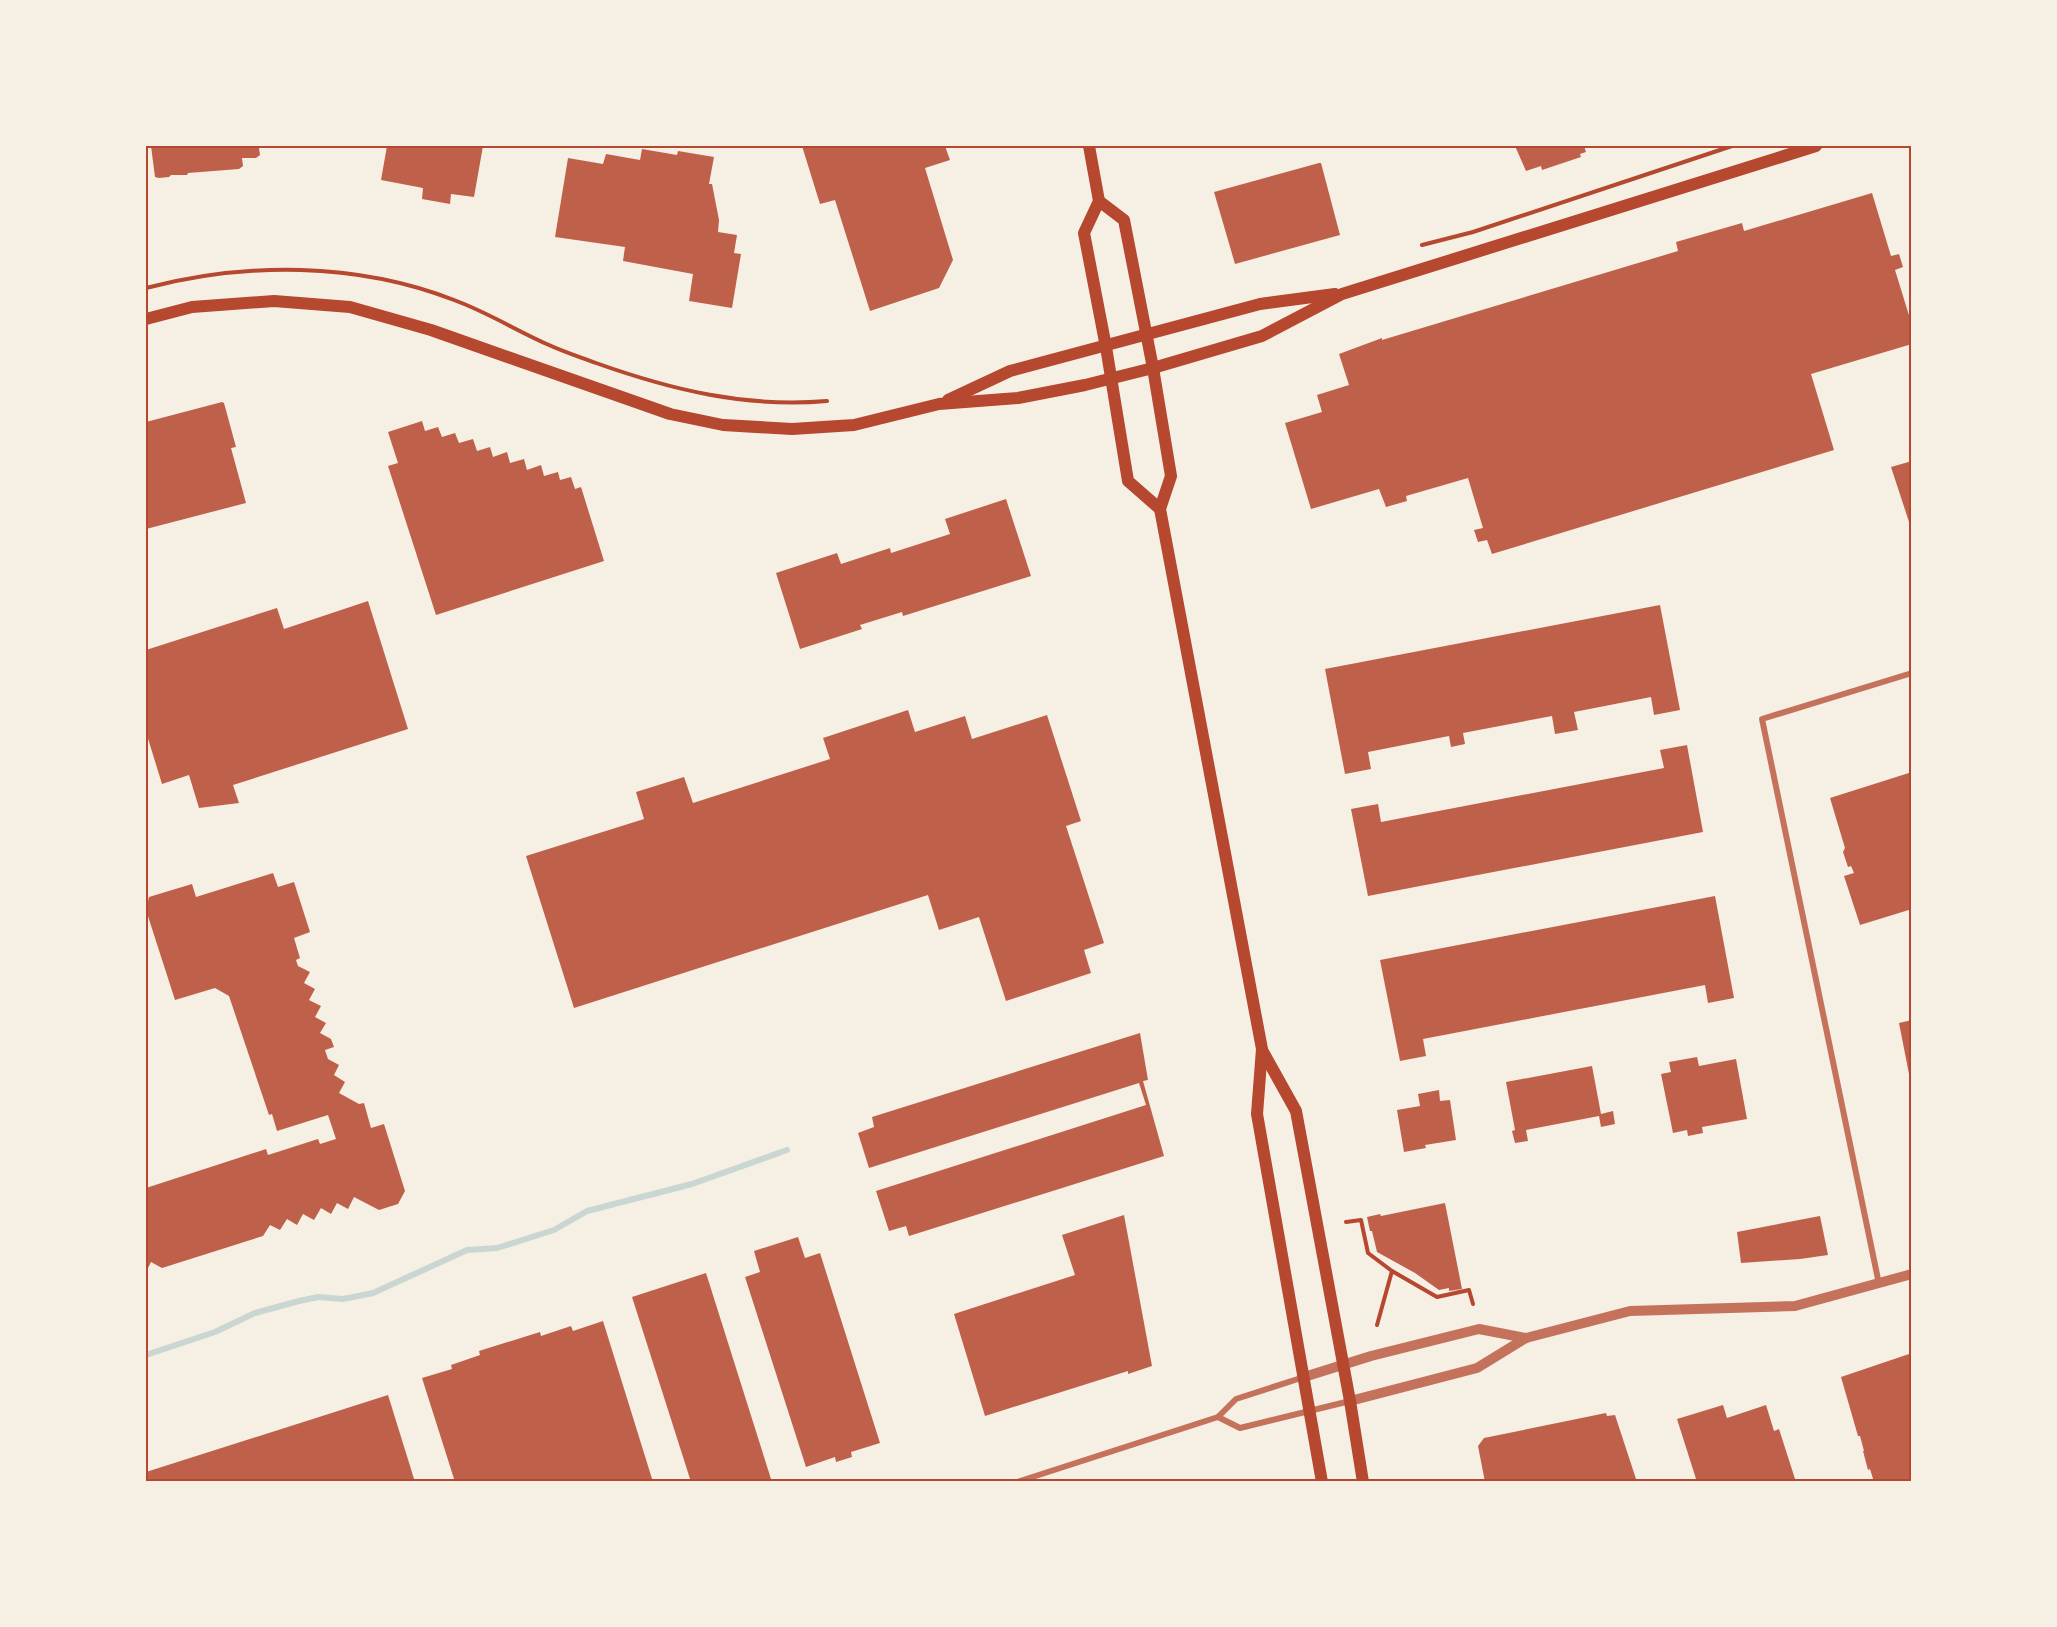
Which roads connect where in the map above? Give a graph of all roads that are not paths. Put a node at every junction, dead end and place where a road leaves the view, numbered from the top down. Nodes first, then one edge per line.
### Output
1 (1089, 146) edge
2 (1816, 146) edge
3 (1099, 201) junction
4 (1342, 294) junction
5 (146, 319) edge
6 (1146, 336) junction
7 (1106, 347) junction
8 (1153, 368) junction
9 (1110, 380) junction
10 (939, 404) junction
11 (1160, 509) junction
12 (1911, 673) edge
13 (1262, 1049) junction
14 (1911, 1274) edge
15 (1879, 1284) junction
16 (1526, 1338) junction
17 (1343, 1364) junction
18 (1304, 1377) junction
19 (1350, 1401) junction
20 (1310, 1410) junction
21 (1218, 1417) junction
22 (1017, 1482) edge
23 (1322, 1482) edge
24 (1363, 1482) edge

1 - 3 main road
2 - 4 main road
3 - 6 main road
3 - 7 main road
4 - 6 main road
4 - 8 main road
5 - 10 main road
6 - 7 main road
6 - 8 main road
7 - 9 main road
7 - 10 main road
8 - 9 main road
8 - 11 main road
9 - 10 main road
9 - 11 main road
11 - 13 main road
12 - 15 street
13 - 17 main road
13 - 18 main road
14 - 15 street
15 - 16 street
16 - 17 street
16 - 19 street
17 - 18 street
17 - 19 main road
18 - 20 main road
18 - 21 street
19 - 20 street
19 - 24 main road
20 - 21 street
20 - 23 main road
21 - 22 street

